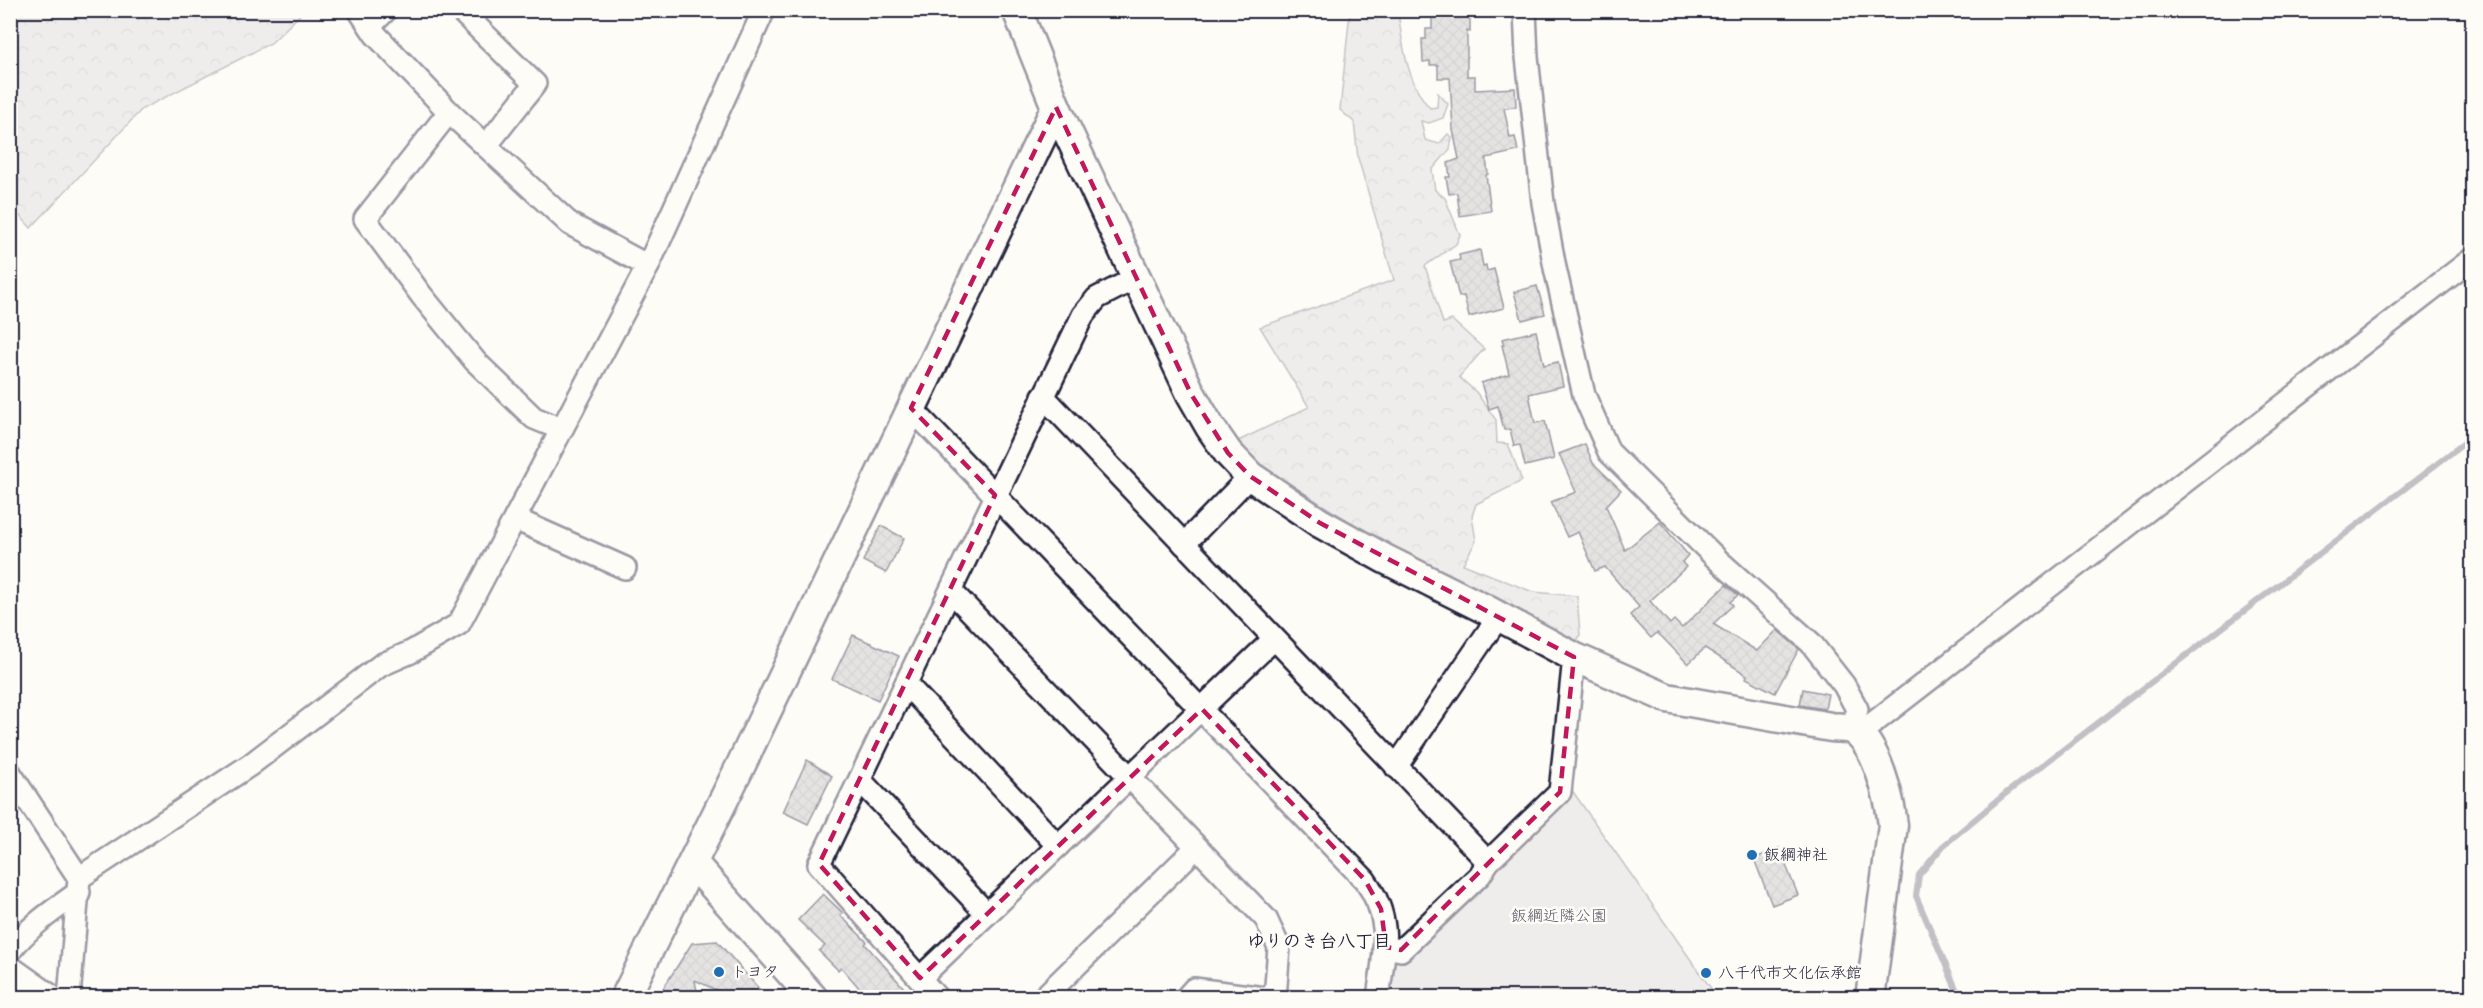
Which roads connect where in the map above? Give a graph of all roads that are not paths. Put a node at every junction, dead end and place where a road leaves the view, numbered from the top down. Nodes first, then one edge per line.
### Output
1 (386, 10) edge
2 (460, 10) edge
3 (764, 10) edge
4 (1017, 10) edge
5 (1525, 10) edge
6 (364, 18) edge
7 (1056, 107) junction
8 (449, 112) junction
9 (486, 146) junction
10 (2472, 259) edge
11 (648, 266) junction
12 (1136, 278) junction
13 (1043, 396) junction
14 (911, 408) junction
15 (561, 429) junction
16 (1250, 476) junction
17 (995, 495) junction
18 (515, 519) junction
19 (1184, 544) junction
20 (626, 568) dead end
21 (951, 591) junction
22 (1499, 616) junction
23 (1274, 639) junction
24 (1574, 657) junction
25 (906, 684) junction
26 (1202, 709) junction
27 (1856, 731) junction
28 (1396, 766) junction
29 (10, 772) edge
30 (1129, 778) junction
31 (860, 780) junction
32 (1058, 846) junction
33 (1197, 847) junction
34 (1488, 862) junction
35 (693, 863) junction
36 (79, 885) junction
37 (987, 914) junction
38 (1386, 947) junction
39 (10, 951) edge
40 (10, 971) edge
41 (920, 978) junction
42 (48, 998) edge
43 (69, 998) edge
44 (625, 998) edge
45 (813, 998) edge
46 (937, 998) edge
47 (1043, 998) edge
48 (1186, 998) edge
49 (1265, 998) edge
50 (1275, 998) edge
51 (1378, 998) edge
52 (1870, 998) edge

1 - 6 street
2 - 9 street
3 - 11 street
4 - 7 street
5 - 27 street
6 - 8 street
7 - 12 street
7 - 14 street
8 - 9 street
8 - 15 street
9 - 11 street
10 - 27 street
11 - 15 street
12 - 13 street
12 - 16 street
13 - 17 street
13 - 19 street
14 - 17 street
14 - 35 street
15 - 18 street
16 - 19 street
16 - 22 street
17 - 21 street
17 - 26 street
18 - 20 street
18 - 36 street
19 - 23 street
21 - 25 street
21 - 30 street
22 - 24 street
22 - 28 street
23 - 26 street
23 - 28 street
24 - 27 street
24 - 34 street
25 - 31 street
25 - 32 street
26 - 30 street
26 - 38 street
27 - 52 street
28 - 34 street
29 - 36 street
30 - 32 street
30 - 33 street
31 - 37 street
31 - 41 street
32 - 37 street
33 - 47 street
33 - 50 street
34 - 38 street
35 - 44 street
35 - 45 street
36 - 39 street
36 - 43 street
37 - 41 street
38 - 51 street
40 - 42 street
41 - 46 street
48 - 49 street

